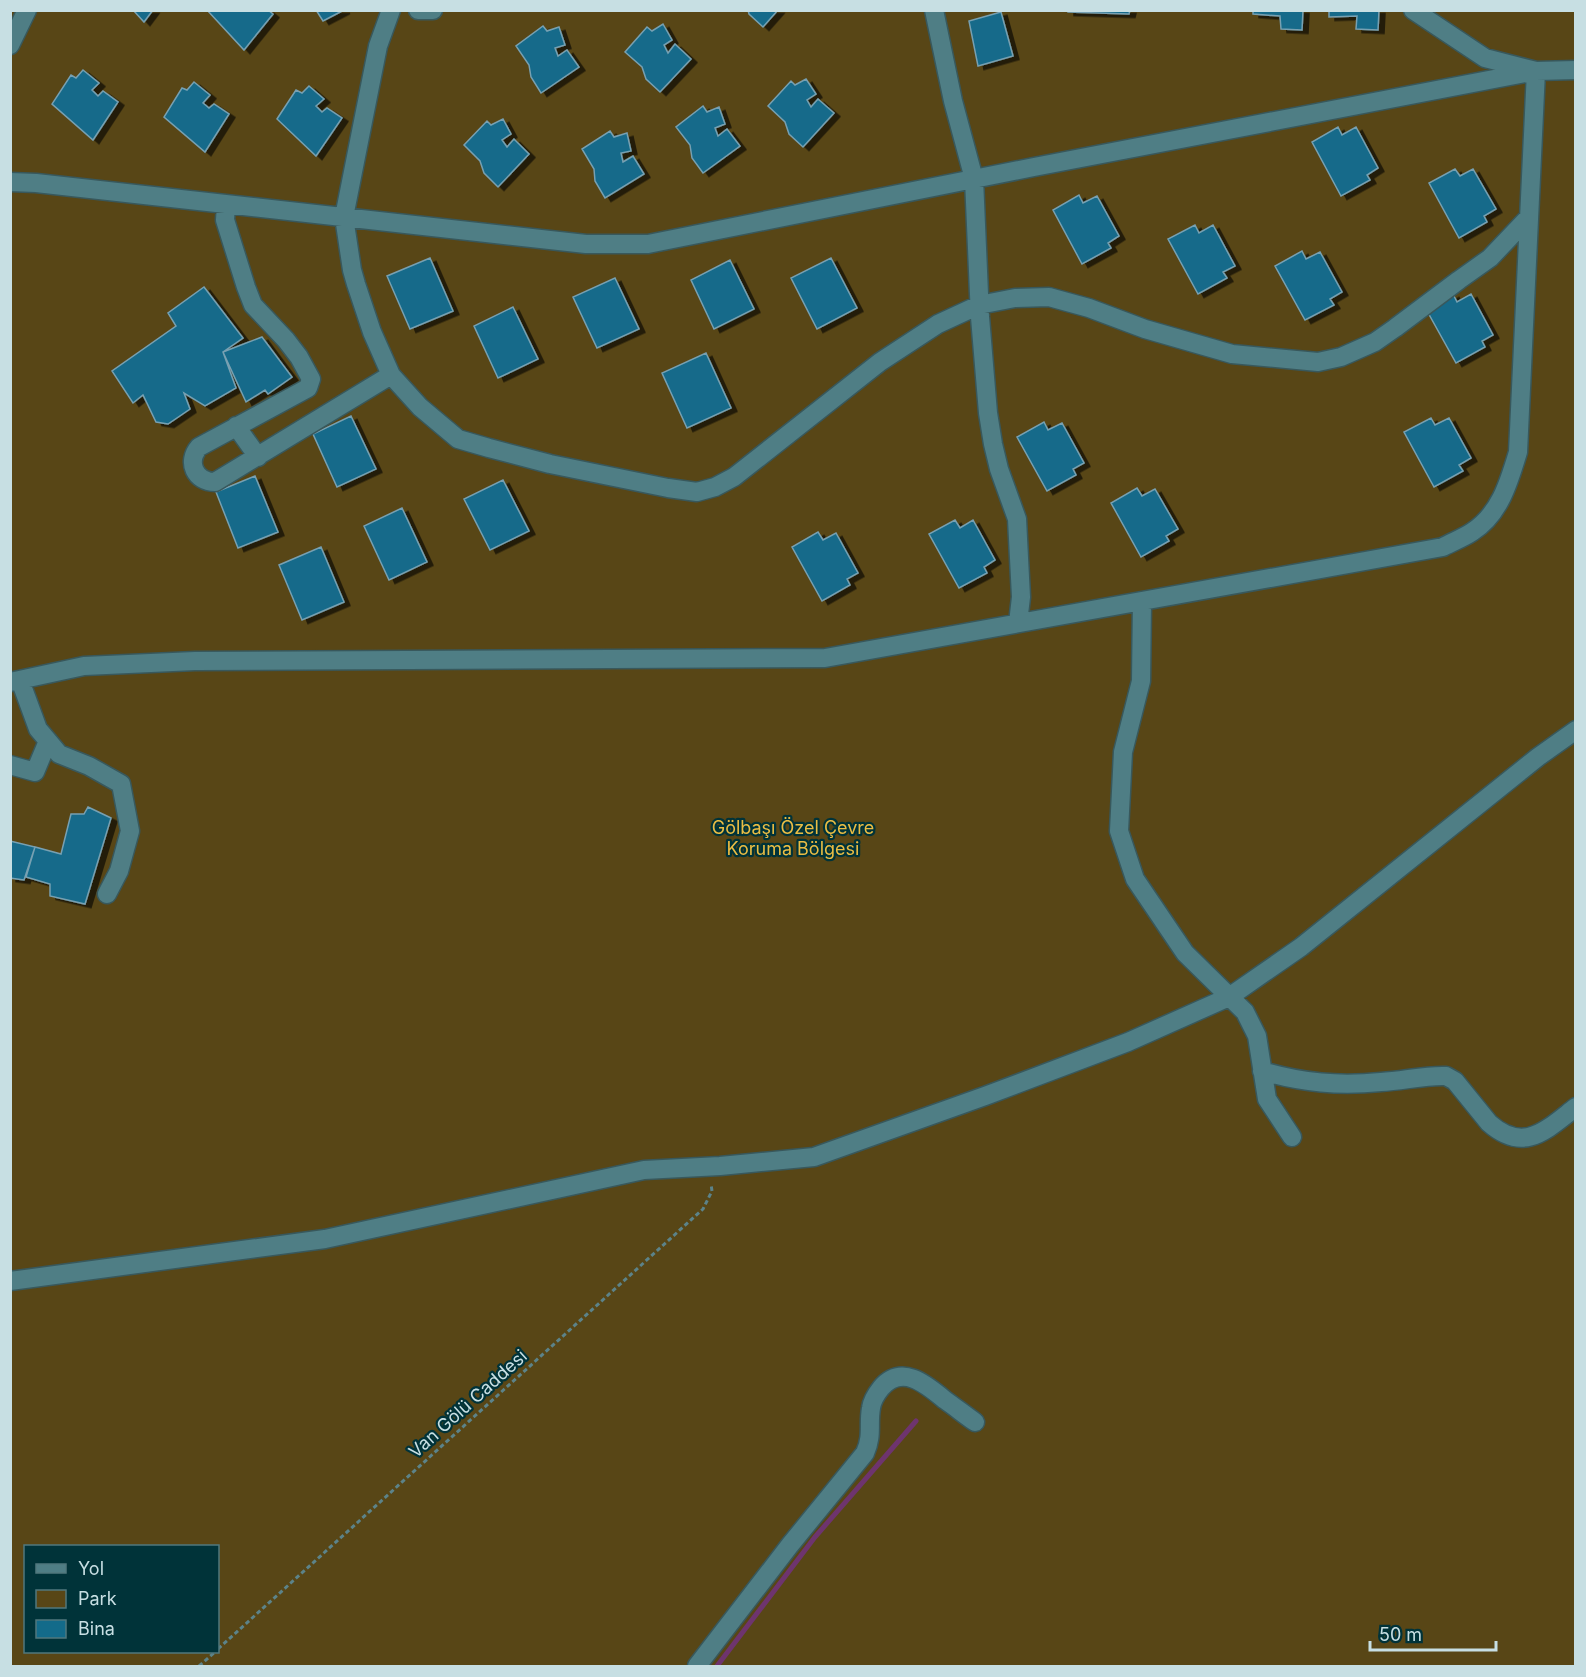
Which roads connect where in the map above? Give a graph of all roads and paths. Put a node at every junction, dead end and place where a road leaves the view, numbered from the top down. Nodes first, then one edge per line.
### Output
1 (27, 10) edge
2 (391, 10) edge
3 (418, 10) edge
4 (433, 10) edge
5 (934, 10) edge
6 (1413, 10) edge
7 (10, 45) edge
8 (1575, 70) edge
9 (1536, 71) junction
10 (10, 171) edge
11 (974, 179) junction
12 (10, 182) edge
13 (36, 183) junction
14 (226, 204) junction
15 (344, 217) junction
16 (1529, 217) junction
17 (980, 305) junction
18 (391, 375) junction
19 (237, 426) junction
20 (258, 457) junction
21 (1142, 601) junction
22 (1018, 623) junction
23 (15, 681) edge
24 (1575, 730) edge
25 (48, 741) junction
26 (10, 765) edge
27 (107, 894) dead end
28 (1229, 997) junction
29 (1262, 1071) junction
30 (1575, 1108) edge
31 (1292, 1137) dead end
32 (711, 1167) junction
33 (10, 1281) edge
34 (975, 1422) dead end
35 (219, 1647) edge
36 (213, 1653) edge
37 (198, 1666) edge
38 (697, 1666) edge

1 - 7 street
2 - 15 street
3 - 4 street
5 - 11 street
6 - 9 street
8 - 9 street
9 - 11 street
9 - 16 street
10 - 13 street
11 - 15 street
11 - 17 street
12 - 13 street
13 - 14 street
14 - 15 street
14 - 19 street
15 - 18 street
16 - 17 street
16 - 21 street
17 - 18 street
17 - 22 street
18 - 20 street
19 - 20 street
19 - 20 street
21 - 22 street
21 - 28 street
22 - 23 street
23 - 25 street
24 - 28 street
25 - 26 street
25 - 27 street
28 - 29 street
28 - 32 street
29 - 30 street
29 - 31 street
32 - 33 street
32 - 35 path, Van Gölü Caddesi
34 - 38 street
36 - 37 path, Van Gölü Caddesi

